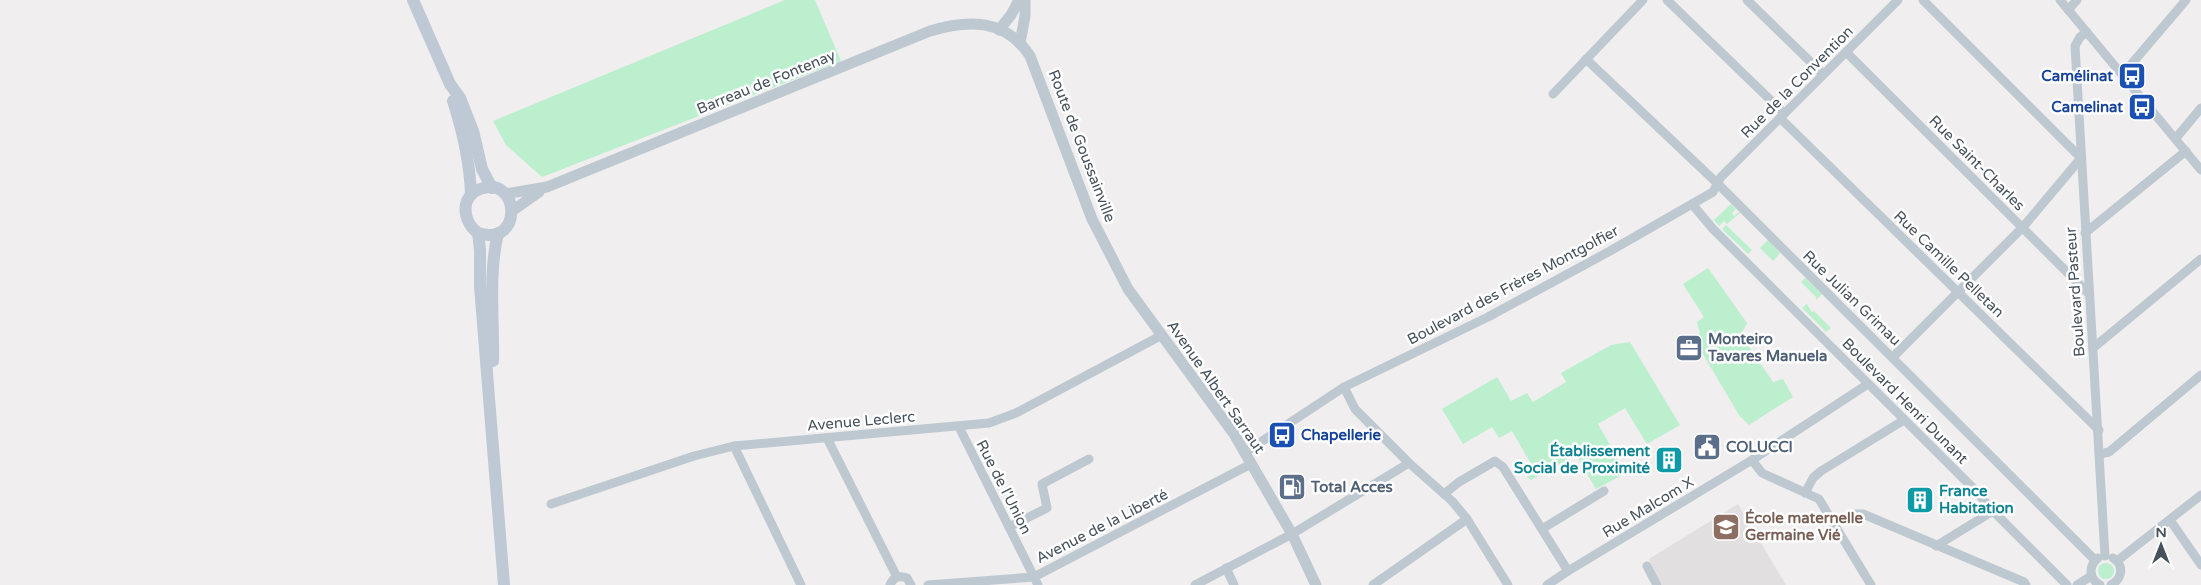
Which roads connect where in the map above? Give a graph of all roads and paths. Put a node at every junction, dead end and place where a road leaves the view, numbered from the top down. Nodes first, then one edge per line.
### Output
1 (413, 0) edge
2 (1019, 0) edge
3 (1025, 0) edge
4 (1643, 0) edge
5 (1667, 0) edge
6 (1747, 0) edge
7 (1898, 0) edge
8 (1923, 0) edge
9 (2060, 0) edge
10 (2077, 0) edge
11 (2186, 0) edge
12 (2068, 10) junction
13 (999, 30) junction
14 (2087, 32) junction
15 (1020, 43) junction
16 (1846, 52) junction
17 (1586, 59) junction
18 (1823, 74) junction
19 (2123, 74) junction
20 (450, 84) junction
21 (1553, 94) dead end
22 (2201, 108) edge
23 (1782, 116) junction
24 (2176, 138) junction
25 (2186, 151) junction
26 (2081, 158) junction
27 (2201, 170) edge
28 (1718, 184) junction
29 (547, 187) junction
30 (492, 188) junction
31 (505, 194) junction
32 (471, 195) junction
33 (1692, 204) junction
34 (512, 211) junction
35 (2023, 226) junction
36 (478, 232) junction
37 (2085, 232) junction
38 (498, 233) junction
39 (2201, 258) edge
40 (1128, 289) joint
41 (1956, 292) junction
42 (2089, 294) junction
43 (1162, 335) junction
44 (2093, 348) junction
45 (1892, 357) junction
46 (2201, 375) edge
47 (1868, 384) junction
48 (1344, 387) junction
49 (1904, 420) junction
50 (959, 427) junction
51 (2099, 430) junction
52 (827, 438) junction
53 (493, 439) junction
54 (734, 446) junction
55 (1244, 453) junction
56 (2100, 454) junction
57 (1089, 459) dead end
58 (1752, 460) junction
59 (1409, 462) junction
60 (1251, 464) junction
61 (1604, 490) dead end
62 (1805, 493) junction
63 (1444, 494) junction
64 (2201, 494) edge
65 (551, 504) dead end
66 (1993, 511) junction
67 (1467, 519) junction
68 (2170, 520) junction
69 (1834, 524) junction
70 (1009, 527) junction
71 (1542, 529) junction
72 (1292, 534) junction
73 (1936, 546) junction
74 (2105, 556) junction
75 (2095, 560) junction
76 (2117, 561) junction
77 (2201, 565) edge
78 (1647, 566) dead end
79 (1226, 568) junction
80 (1568, 571) junction
81 (2091, 576) junction
82 (897, 577) junction
83 (1036, 581) edge
84 (2116, 584) edge
85 (504, 585) edge
86 (801, 585) edge
87 (890, 585) edge
88 (912, 585) edge
89 (928, 585) edge
90 (1195, 585) edge
91 (1234, 585) edge
92 (1316, 585) edge
93 (1372, 585) edge
94 (1508, 585) edge
95 (1547, 585) edge
96 (1657, 585) edge
97 (1871, 585) edge
98 (2026, 585) edge
99 (2067, 585) edge
100 (2077, 585) edge
101 (2100, 585) edge

1 - 20 main road
2 - 13 street
3 - 15 street
4 - 17 street
5 - 23 street, Rue Camille Pelletan
6 - 18 street
7 - 16 street, Rue de la Convention
8 - 26 street
9 - 12 street
10 - 12 street
11 - 19 street
12 - 14 street
13 - 15 street, Route de Goussainville
13 - 29 street, Barreau de Fontenay
14 - 19 street
14 - 26 street, Boulevard Pasteur
15 - 40 street, Route de Goussainville
16 - 18 street, Rue de la Convention
16 - 35 street, Rue Saint-Charles
17 - 21 street
17 - 28 street, Rue Julian Grimau
18 - 23 street, Rue de la Convention
19 - 24 street
20 - 30 main road
20 - 32 main road
22 - 24 street
23 - 28 street, Rue de la Convention
23 - 41 street, Rue Camille Pelletan
24 - 25 street
25 - 27 street
25 - 37 street
26 - 35 street
26 - 37 street, Boulevard Pasteur
28 - 33 street, Rue de la Convention
28 - 45 street, Rue Julian Grimau
29 - 31 street, Barreau de Fontenay
29 - 34 street, Barreau de Fontenay
30 - 31 main road
30 - 32 main road
31 - 34 main road
32 - 36 main road
33 - 47 street, Boulevard Henri Dunant
33 - 48 street, Boulevard des Frères Montgolfier
34 - 38 main road
35 - 41 street
35 - 42 street, Rue Saint-Charles
36 - 38 main road
36 - 53 main road
37 - 42 street, Boulevard Pasteur
38 - 53 main road
39 - 44 street
40 - 43 street, Avenue Albert Sarraut
41 - 45 street
41 - 51 street, Rue Camille Pelletan
42 - 44 street, Boulevard Pasteur
43 - 50 street, Avenue Leclerc
43 - 55 street, Avenue Albert Sarraut
44 - 51 street, Boulevard Pasteur
45 - 75 street, Rue Julian Grimau
46 - 56 street
47 - 49 street, Boulevard Henri Dunant
47 - 58 street, Rue Malcom X
48 - 55 street, Boulevard des Frères Montgolfier
48 - 59 street
49 - 62 street
49 - 66 street, Boulevard Henri Dunant
50 - 52 street, Avenue Leclerc
50 - 70 street, Rue de l'Union
51 - 56 street, Boulevard Pasteur
52 - 54 street, Avenue Leclerc
52 - 82 street
53 - 85 main road
54 - 65 street, Avenue Leclerc
54 - 86 street
55 - 60 street, Avenue Albert Sarraut
56 - 74 street, Boulevard Pasteur
57 - 70 street
58 - 62 street
58 - 80 street, Rue Malcom X
59 - 63 street
59 - 72 street
60 - 72 street, Avenue Albert Sarraut
60 - 83 street, Avenue de la Liberté
61 - 71 street
62 - 69 street
63 - 67 street
63 - 71 street
64 - 68 street
66 - 73 street
66 - 99 street, Boulevard Henri Dunant
67 - 93 street
67 - 94 street
68 - 76 street
68 - 77 street
69 - 73 street
69 - 97 street
70 - 83 street, Rue de l'Union
71 - 80 street
72 - 79 street
72 - 92 street, Avenue Albert Sarraut
73 - 98 street
74 - 75 street
74 - 76 street
75 - 81 street
76 - 84 street
78 - 96 street
79 - 90 street
79 - 91 street
80 - 95 street, Rue Malcom X
81 - 100 street
81 - 101 street
82 - 87 street
82 - 88 street
83 - 89 street, Avenue de la Liberté

